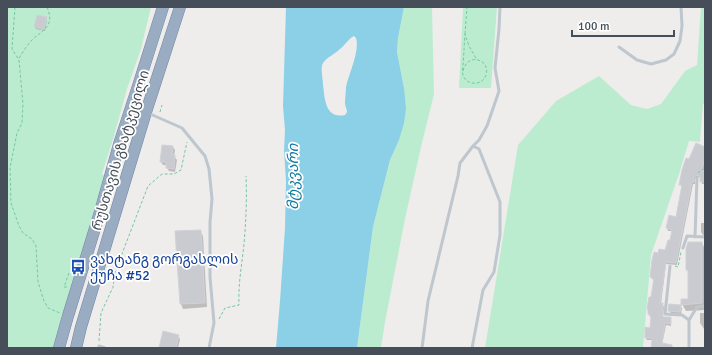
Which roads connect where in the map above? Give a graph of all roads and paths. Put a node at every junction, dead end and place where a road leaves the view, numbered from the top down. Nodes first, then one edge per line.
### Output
1 (15, 7) edge
2 (47, 7) edge
3 (163, 7) edge
4 (180, 7) edge
5 (467, 7) edge
6 (500, 7) edge
7 (680, 7) edge
8 (465, 34) junction
9 (619, 47) dead end
10 (18, 59) junction
11 (477, 60) junction
12 (463, 70) junction
13 (162, 105) dead end
14 (146, 112) junction
15 (159, 118) junction
16 (188, 136) junction
17 (473, 146) junction
18 (705, 169) edge
19 (246, 176) dead end
20 (697, 178) joint
21 (694, 236) junction
22 (705, 236) edge
23 (683, 248) joint
24 (670, 266) joint
25 (69, 273) dead end
26 (64, 287) dead end
27 (705, 306) edge
28 (68, 316) junction
29 (689, 320) junction
30 (214, 323) junction
31 (99, 346) joint
32 (59, 348) edge
33 (76, 348) edge
34 (105, 348) edge
35 (209, 348) edge
36 (422, 348) edge
37 (472, 348) edge
38 (689, 348) edge

1 - 10 path
2 - 10 path
3 - 28 highway, რუსთავის გზატკეცილი
4 - 14 highway, რუსთავის გზატკეცილი
5 - 8 path
6 - 17 lane
7 - 9 lane
8 - 11 path
8 - 12 path
10 - 28 path
11 - 12 path
11 - 12 path
13 - 15 path
14 - 15 lane
14 - 33 highway, რუსთავის გზატკეცილი
15 - 16 lane
16 - 30 lane
16 - 31 path
17 - 36 lane
17 - 37 lane
18 - 20 path
19 - 30 path
20 - 21 lane
21 - 22 lane
21 - 23 lane
23 - 24 path
24 - 29 lane
25 - 26 path
27 - 29 lane
28 - 32 highway, რუსთავის გზატკეცილი
29 - 38 lane
30 - 35 lane
31 - 34 lane

